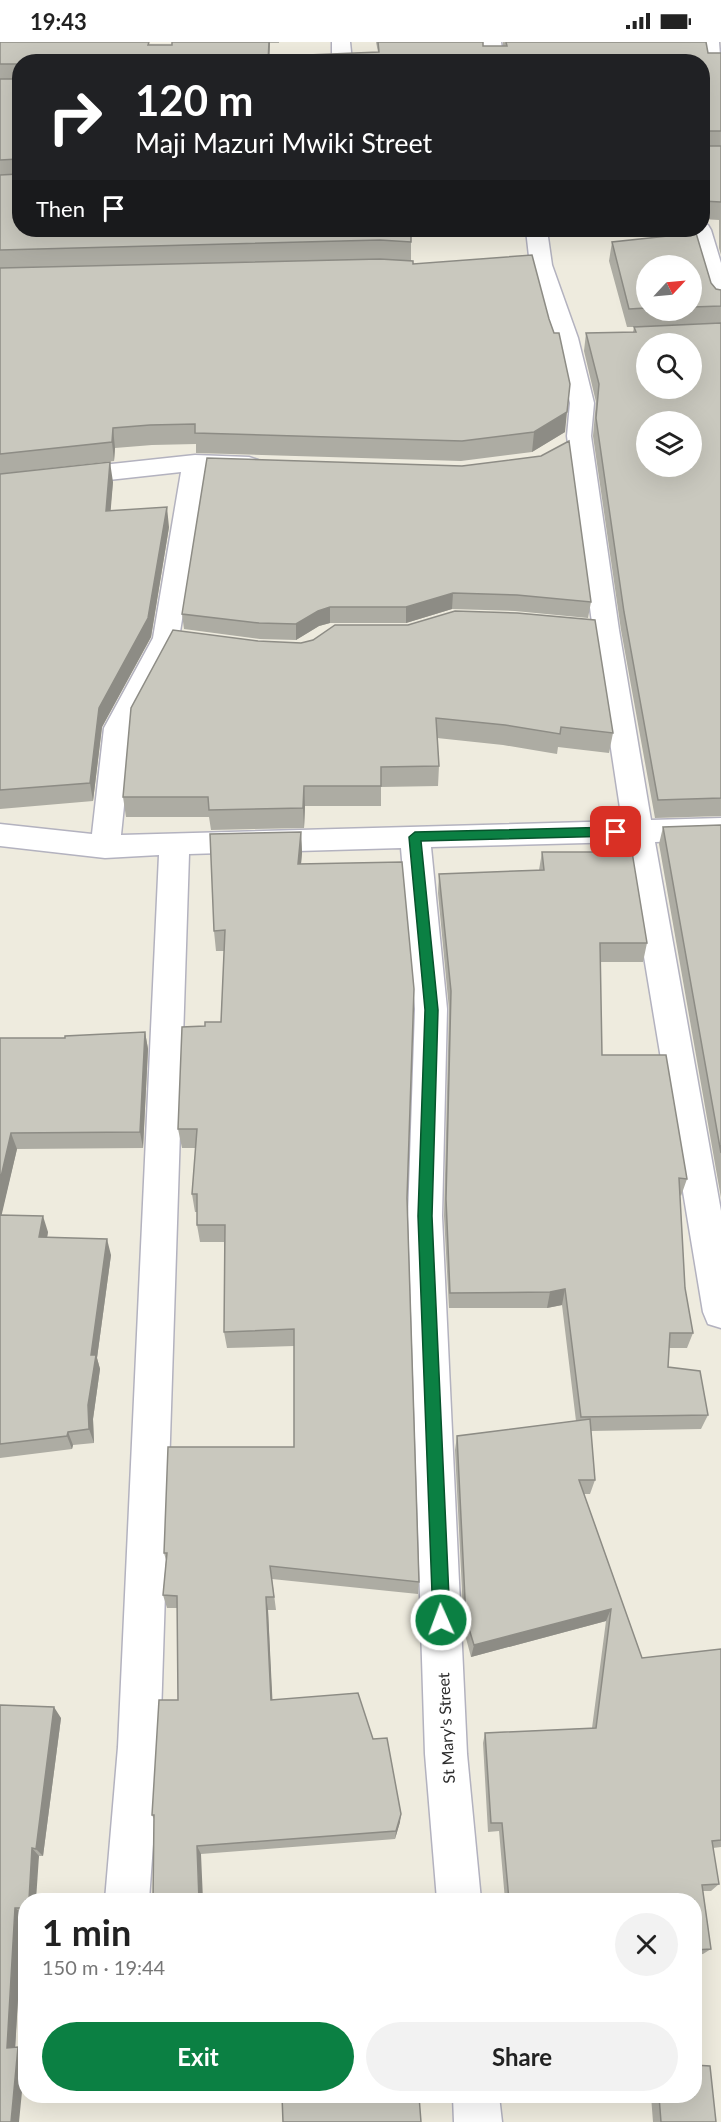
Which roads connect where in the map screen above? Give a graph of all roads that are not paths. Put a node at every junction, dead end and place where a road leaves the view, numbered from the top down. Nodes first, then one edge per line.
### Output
1 (710, 42) edge
2 (712, 66) edge
3 (535, 237) edge
4 (702, 237) edge
5 (721, 300) edge
6 (195, 463) junction
7 (276, 466) edge
8 (0, 484) edge
9 (721, 830) edge
10 (638, 831) junction
11 (0, 835) edge
12 (415, 837) junction
13 (174, 843) junction
14 (105, 847) junction
15 (721, 1312) edge
16 (128, 1893) edge
17 (458, 1893) edge
18 (477, 2103) edge
19 (478, 2122) edge

1 - 2 street
3 - 10 street
4 - 5 street
6 - 7 street
6 - 8 street
6 - 14 street
9 - 10 street
10 - 12 street
10 - 15 street
11 - 14 street
12 - 13 street
12 - 17 street, St Mary's Street
13 - 14 street
13 - 16 street
18 - 19 street

